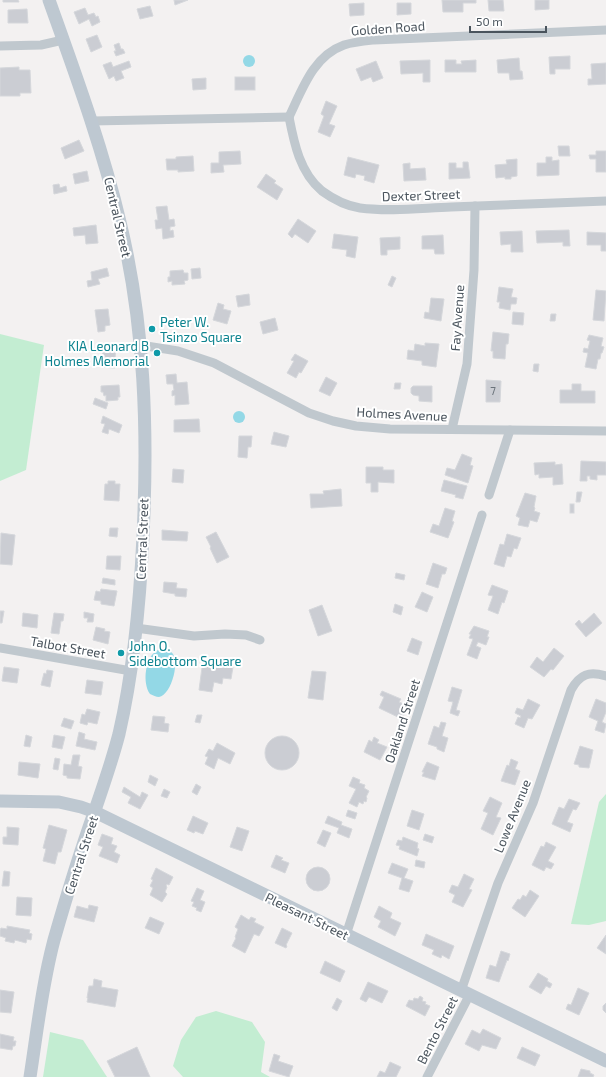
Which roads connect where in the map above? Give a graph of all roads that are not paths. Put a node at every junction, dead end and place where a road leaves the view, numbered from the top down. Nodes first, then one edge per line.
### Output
1 (49, 0) edge
2 (606, 30) edge
3 (63, 40) junction
4 (0, 46) edge
5 (289, 118) junction
6 (92, 121) junction
7 (606, 201) edge
8 (475, 206) junction
9 (140, 344) junction
10 (452, 430) junction
11 (510, 430) junction
12 (606, 431) edge
13 (489, 495) dead end
14 (482, 515) dead end
15 (136, 628) junction
16 (260, 640) dead end
17 (0, 648) edge
18 (131, 671) junction
19 (606, 676) edge
20 (0, 801) edge
21 (94, 812) junction
22 (346, 935) junction
23 (465, 993) junction
24 (606, 1061) edge
25 (30, 1077) edge
26 (428, 1077) edge

1 - 3 main road, Central Street
2 - 5 street, Golden Road
3 - 4 street
3 - 6 main road, Central Street
5 - 6 street
5 - 8 street, Dexter Street
6 - 9 main road, Central Street
7 - 8 street, Dexter Street
8 - 10 street, Fay Avenue
9 - 10 street, Holmes Avenue
9 - 15 main road, Central Street
10 - 11 street, Holmes Avenue
11 - 12 street, Holmes Avenue
11 - 13 street
14 - 22 street, Oakland Street
15 - 16 street
15 - 18 main road, Central Street
17 - 18 street, Talbot Street
18 - 21 main road, Central Street
19 - 23 street, Lowe Avenue
20 - 21 main road, Pleasant Street
21 - 22 main road, Pleasant Street
21 - 25 main road, Central Street
22 - 23 main road, Pleasant Street
23 - 24 main road, Pleasant Street
23 - 26 street, Bento Street

